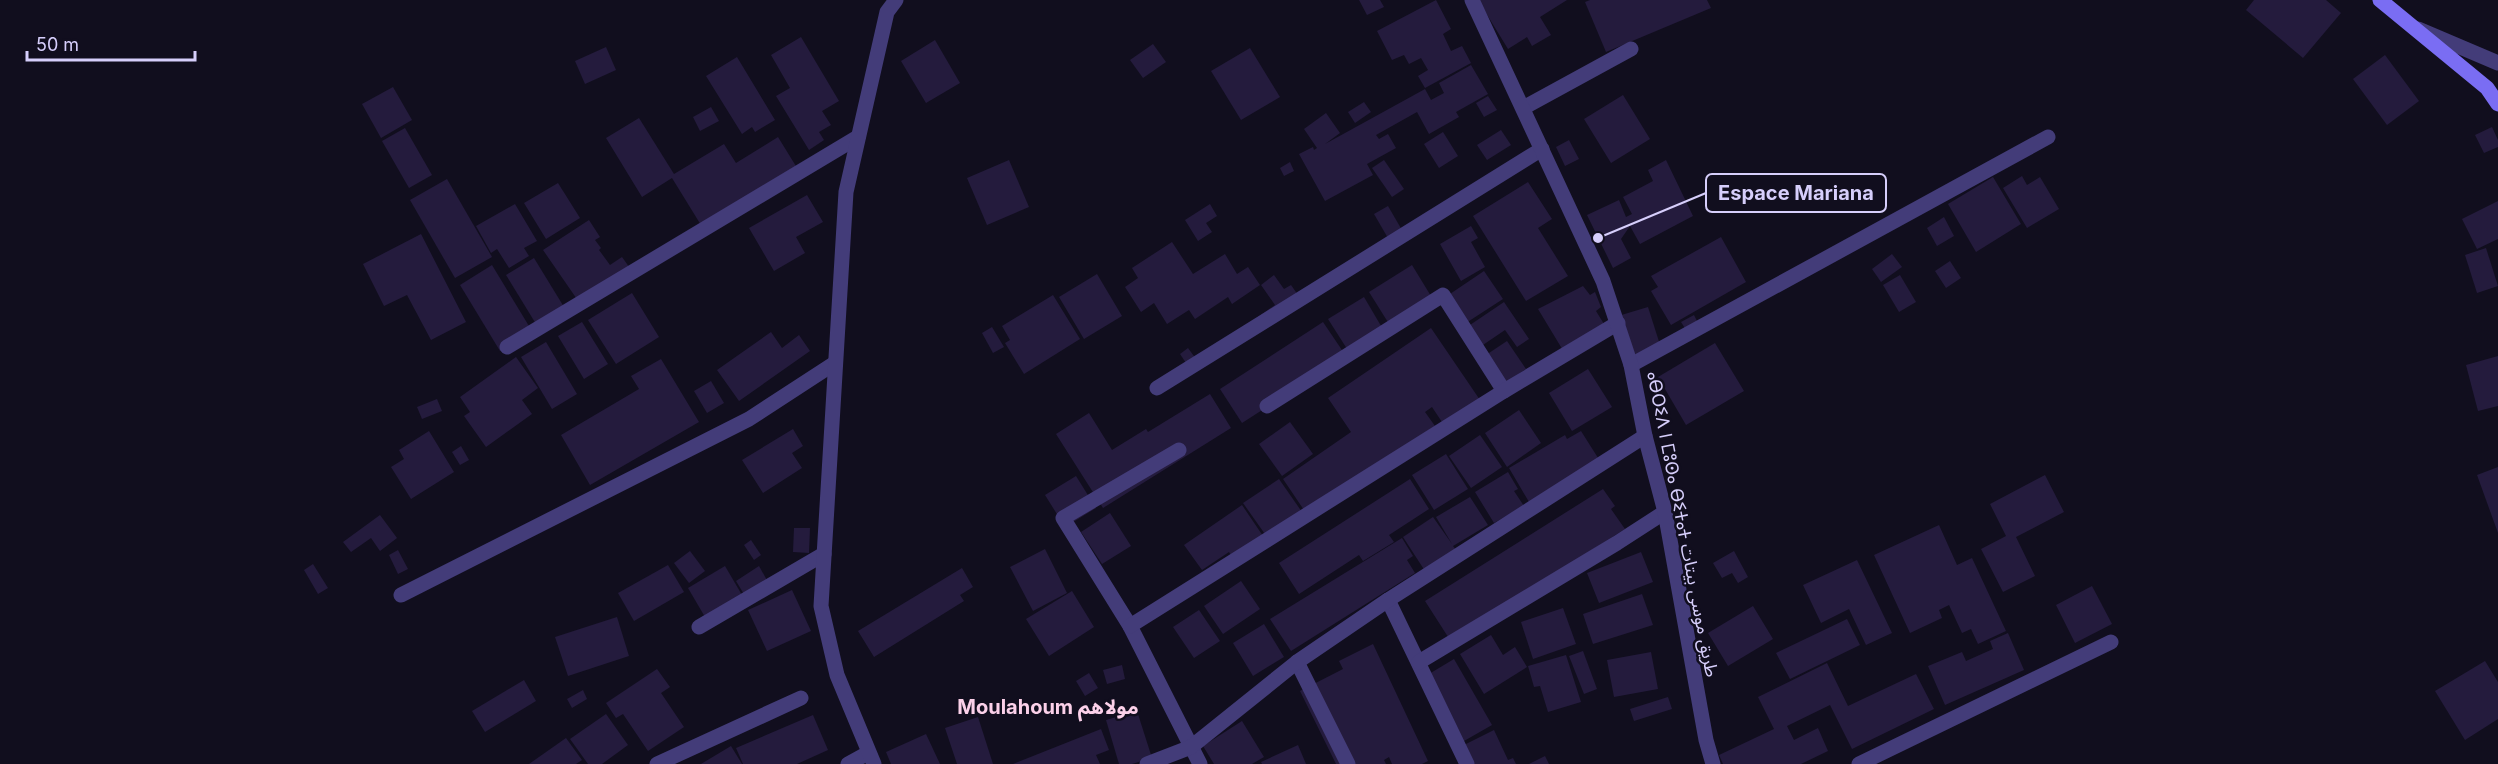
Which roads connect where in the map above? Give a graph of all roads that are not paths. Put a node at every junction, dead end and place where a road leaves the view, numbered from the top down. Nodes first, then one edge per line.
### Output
1 (896, 0) edge
2 (1472, 0) edge
3 (2380, 0) edge
4 (2418, 29) junction
5 (1630, 49) dead end
6 (2498, 63) edge
7 (2498, 104) edge
8 (1523, 108) junction
9 (858, 137) junction
10 (2048, 137) dead end
11 (1542, 149) junction
12 (1618, 323) junction
13 (507, 347) dead end
14 (836, 363) junction
15 (1631, 365) junction
16 (1157, 388) dead end
17 (1504, 391) junction
18 (1267, 405) dead end
19 (1645, 436) junction
20 (1179, 450) dead end
21 (1665, 512) junction
22 (824, 554) junction
23 (401, 595) dead end
24 (1388, 600) junction
25 (1130, 626) junction
26 (699, 627) dead end
27 (2111, 642) dead end
28 (1297, 662) junction
29 (1419, 662) junction
30 (801, 698) dead end
31 (1191, 747) junction
32 (871, 758) edge
33 (657, 764) edge
34 (848, 764) edge
35 (1148, 764) edge
36 (1200, 764) edge
37 (1348, 764) edge
38 (1467, 764) edge
39 (1713, 764) edge
40 (1859, 764) edge

1 - 9 street
2 - 8 street, ⴰⴱⵔⵉⴷ ⵏ ⵎⵓⵙⴰ ⴱⵉⵜⴰⵜ طريق موسى بيتات
3 - 4 main road
4 - 6 street
4 - 7 main road
5 - 8 street
8 - 11 street, ⴰⴱⵔⵉⴷ ⵏ ⵎⵓⵙⴰ ⴱⵉⵜⴰⵜ طريق موسى بيتات
9 - 13 street
9 - 14 street
10 - 15 street
11 - 12 street, ⴰⴱⵔⵉⴷ ⵏ ⵎⵓⵙⴰ ⴱⵉⵜⴰⵜ طريق موسى بيتات
11 - 16 street
12 - 15 street, ⴰⴱⵔⵉⴷ ⵏ ⵎⵓⵙⴰ ⴱⵉⵜⴰⵜ طريق موسى بيتات
12 - 17 street
14 - 22 street
14 - 23 street
15 - 19 street, ⴰⴱⵔⵉⴷ ⵏ ⵎⵓⵙⴰ ⴱⵉⵜⴰⵜ طريق موسى بيتات
17 - 18 street
17 - 25 street
19 - 21 street, ⴰⴱⵔⵉⴷ ⵏ ⵎⵓⵙⴰ ⴱⵉⵜⴰⵜ طريق موسى بيتات
19 - 24 street
20 - 25 street
21 - 29 street
21 - 39 street, ⴰⴱⵔⵉⴷ ⵏ ⵎⵓⵙⴰ ⴱⵉⵜⴰⵜ طريق موسى بيتات
22 - 26 street
22 - 32 street
24 - 28 street
24 - 29 street
25 - 31 street
27 - 40 street
28 - 31 street
28 - 37 street
29 - 38 street
30 - 33 street
31 - 35 street
31 - 36 street
32 - 34 street

